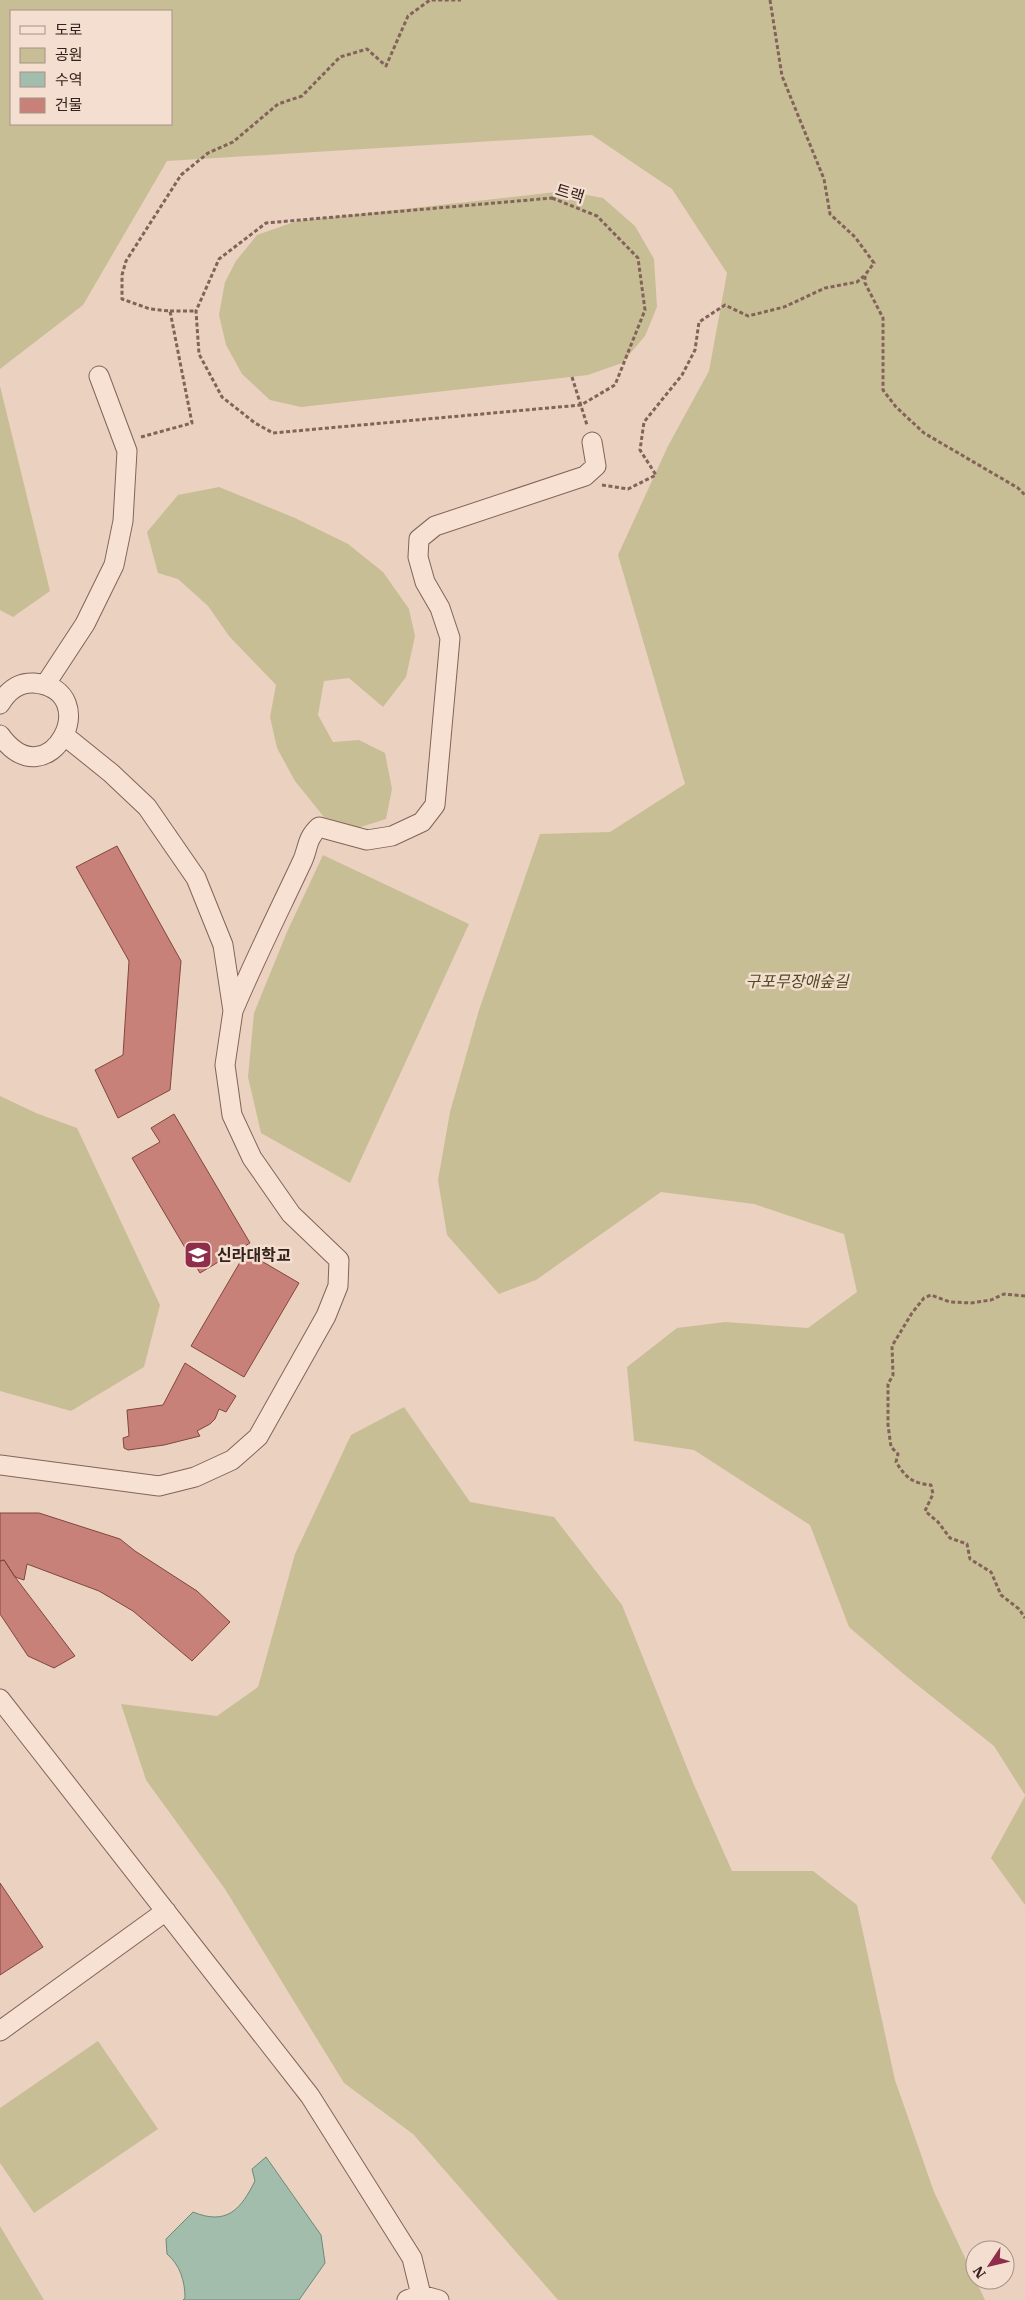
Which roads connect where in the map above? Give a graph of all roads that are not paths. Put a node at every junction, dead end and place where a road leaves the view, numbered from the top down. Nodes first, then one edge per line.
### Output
1 (99, 376) dead end
2 (592, 442) road end
3 (45, 685) junction
4 (0, 704) edge
5 (0, 735) edge
6 (65, 736) junction
7 (234, 1011) junction
8 (0, 1465) edge
9 (0, 1699) edge
10 (166, 1911) junction
11 (0, 2031) edge
12 (422, 2298) edge

1 - 3 street
2 - 7 street
3 - 4 street
3 - 6 street
5 - 6 street
6 - 7 street
7 - 8 street
9 - 10 street
10 - 11 street
10 - 12 street

